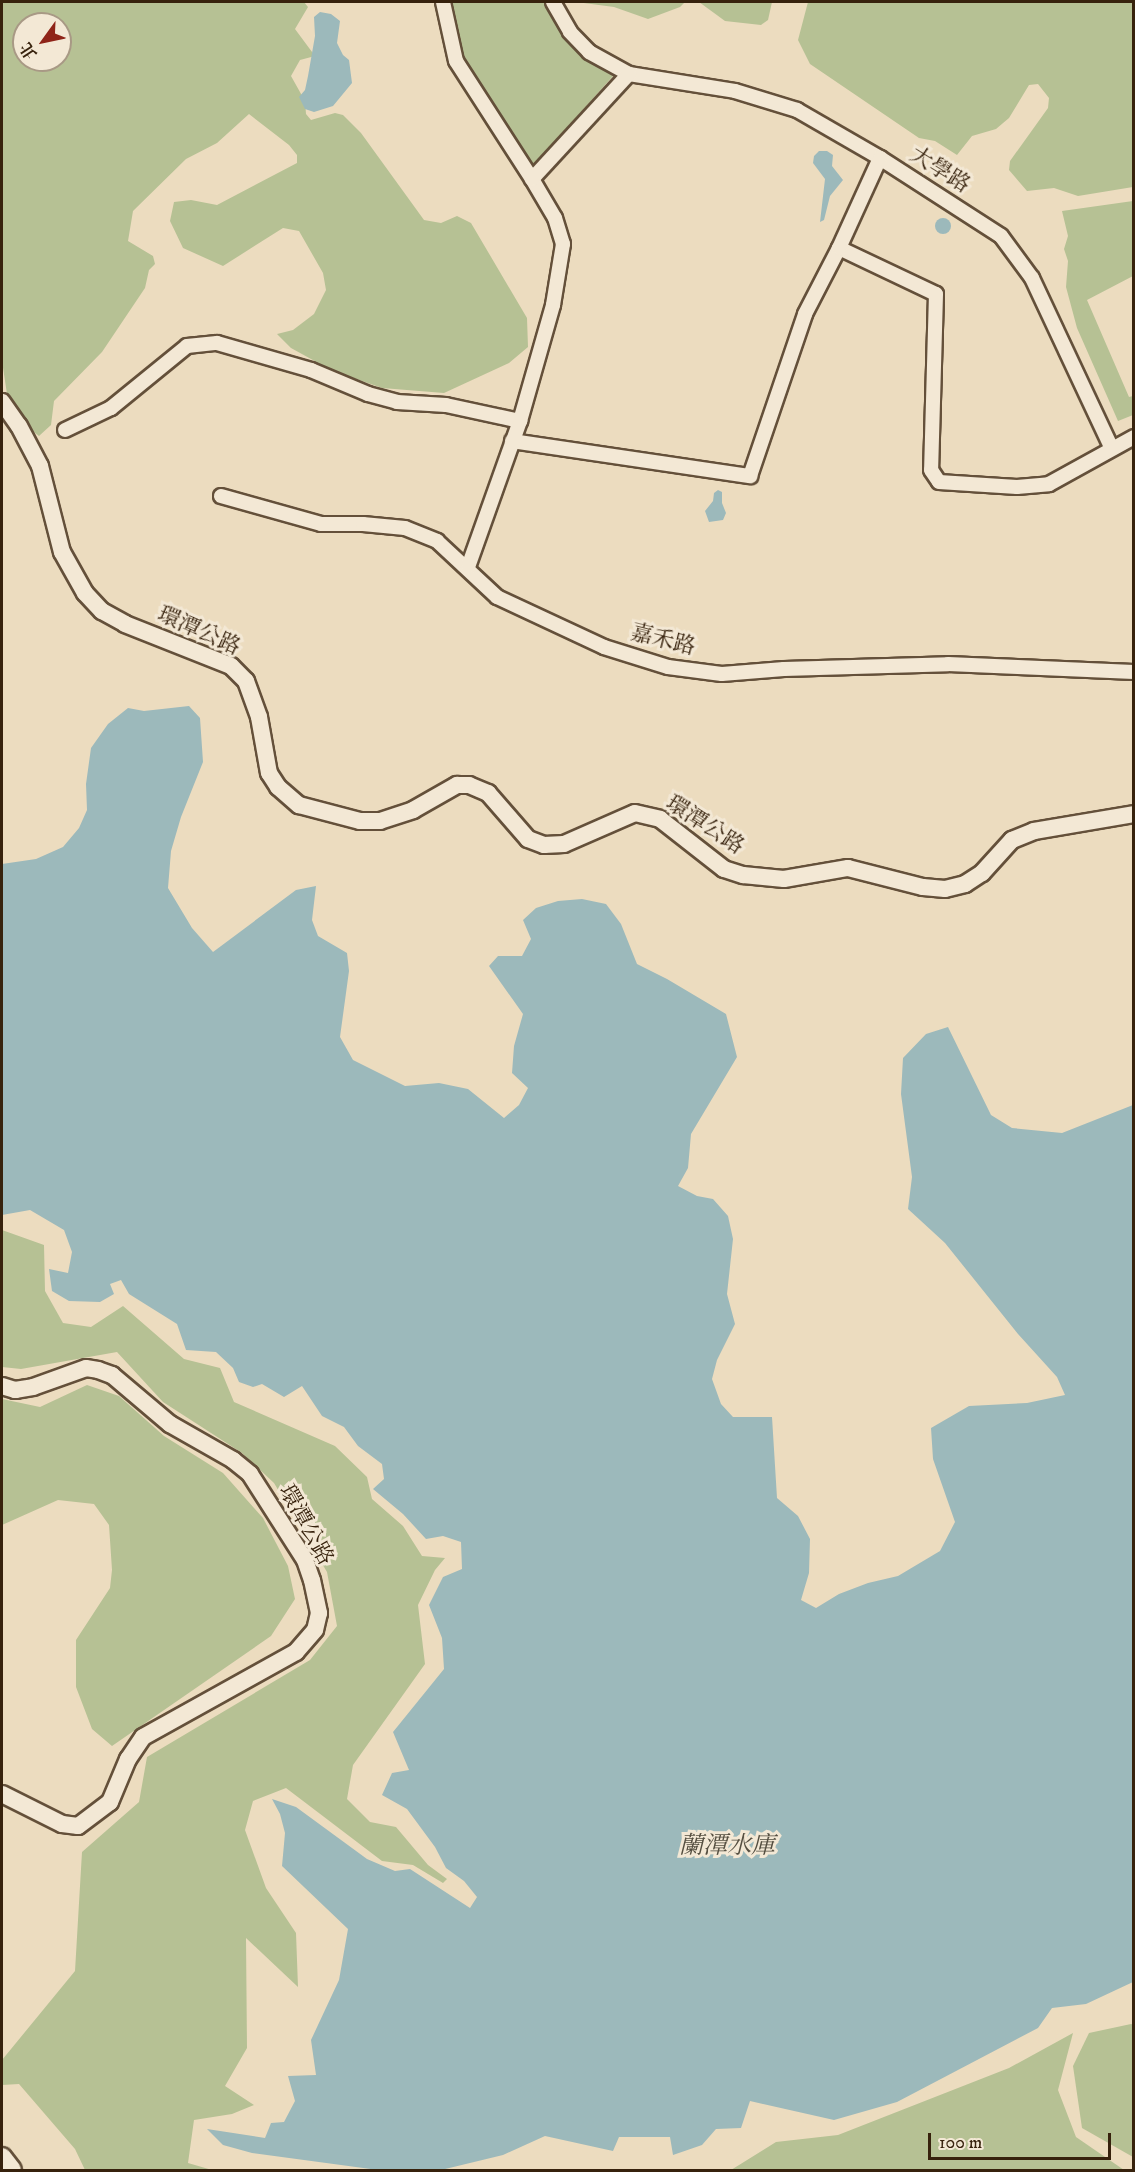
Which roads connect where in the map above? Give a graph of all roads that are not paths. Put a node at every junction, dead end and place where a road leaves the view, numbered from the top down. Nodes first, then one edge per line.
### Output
1 (443, 2) edge
2 (553, 2) edge
3 (629, 74) junction
4 (880, 158) junction
5 (532, 179) junction
6 (839, 248) junction
7 (2, 402) edge
8 (520, 421) junction
9 (65, 430) dead end
10 (1134, 437) edge
11 (512, 441) junction
12 (1111, 447) junction
13 (221, 496) dead end
14 (468, 567) junction
15 (1134, 672) edge
16 (1134, 814) edge
17 (2, 1386) edge
18 (2, 1794) edge
19 (2, 2157) edge
20 (12, 2170) edge

1 - 5 street
2 - 3 street, 大學路
3 - 4 street, 大學路
3 - 5 street
4 - 6 street
4 - 12 street, 大學路
5 - 8 street
6 - 11 street
6 - 12 street
7 - 16 street, 環潭公路
8 - 9 street
8 - 11 street
10 - 12 street
11 - 14 street
13 - 14 street, 嘉禾路
14 - 15 street, 嘉禾路
17 - 18 street, 環潭公路
19 - 20 main road

